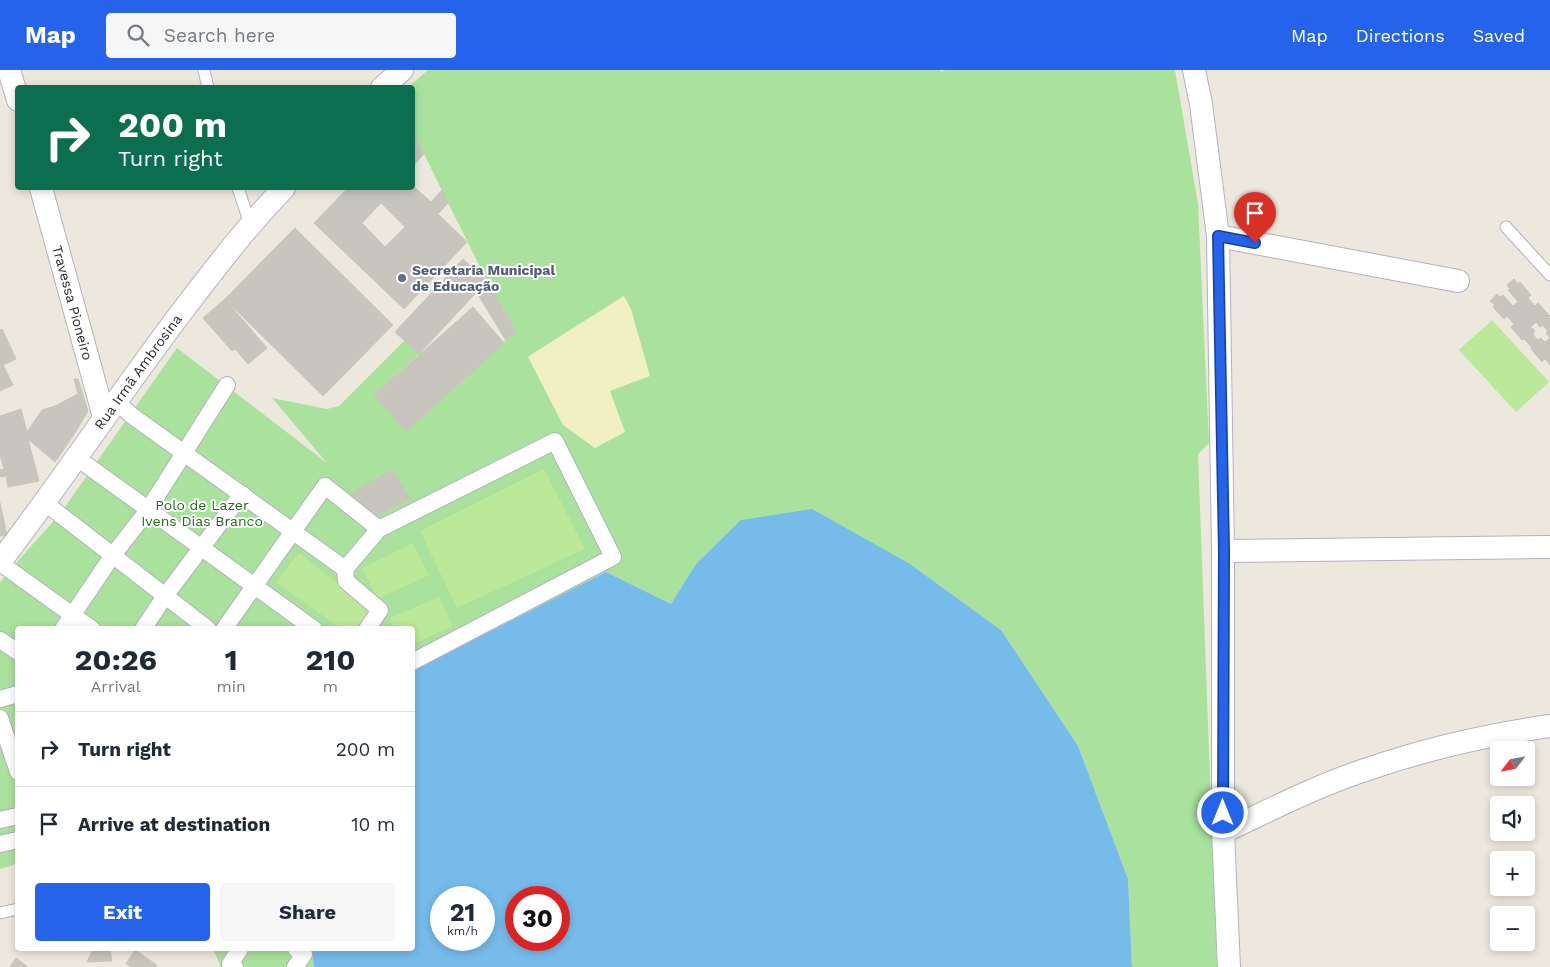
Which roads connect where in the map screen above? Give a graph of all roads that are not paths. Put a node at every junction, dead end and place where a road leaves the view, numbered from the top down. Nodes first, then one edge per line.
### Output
1 (9, 70) edge
2 (204, 70) edge
3 (402, 70) edge
4 (1194, 70) edge
5 (207, 85) edge
6 (385, 85) edge
7 (15, 90) edge
8 (42, 190) edge
9 (239, 190) edge
10 (282, 190) edge
11 (250, 224) junction
12 (1506, 227) dead end
13 (1218, 236) junction
14 (1550, 275) edge
15 (1458, 281) dead end
16 (227, 385) dead end
17 (110, 410) junction
18 (185, 453) junction
19 (77, 458) junction
20 (242, 494) junction
21 (45, 503) junction
22 (148, 510) junction
23 (379, 529) junction
24 (293, 531) junction
25 (1550, 547) edge
26 (201, 548) junction
27 (1224, 551) junction
28 (113, 555) junction
29 (0, 563) edge
30 (345, 569) junction
31 (254, 586) junction
32 (166, 596) junction
33 (72, 614) junction
34 (65, 626) edge
35 (88, 626) edge
36 (145, 626) edge
37 (204, 626) edge
38 (226, 626) edge
39 (308, 626) edge
40 (369, 626) edge
41 (0, 640) edge
42 (15, 652) edge
43 (415, 660) edge
44 (15, 695) edge
45 (0, 700) edge
46 (1, 722) edge
47 (1550, 726) edge
48 (15, 763) edge
49 (15, 817) edge
50 (0, 820) edge
51 (1223, 832) junction
52 (15, 841) edge
53 (0, 844) edge
54 (15, 910) edge
55 (0, 913) edge
56 (239, 951) edge
57 (299, 951) edge
58 (235, 967) edge
59 (295, 967) edge
60 (1229, 967) edge

1 - 7 street
2 - 5 lane
3 - 6 street
4 - 13 street
8 - 17 street, Travessa Pioneiro
9 - 11 lane
10 - 11 street, Rua Irmã Ambrosina
11 - 17 street, Rua Irmã Ambrosina
12 - 14 lane
13 - 15 street
13 - 27 street
16 - 18 street
17 - 18 street
17 - 19 street, Rua Irmã Ambrosina
18 - 20 street
18 - 22 street
19 - 21 street, Rua Irmã Ambrosina
19 - 22 street
20 - 24 street
20 - 26 street
21 - 28 street
21 - 29 street, Rua Irmã Ambrosina
22 - 26 street
22 - 28 street
23 - 24 street
23 - 30 street
23 - 43 street
24 - 30 street
24 - 31 street
25 - 27 street
26 - 31 street
26 - 32 street
27 - 51 street
28 - 32 street
28 - 33 street
29 - 33 street
30 - 40 street
31 - 38 street
31 - 39 street
32 - 36 street
32 - 37 street
33 - 34 street
33 - 35 street
41 - 42 street
44 - 45 street
46 - 48 street
47 - 51 street
49 - 50 street
51 - 60 street
52 - 53 street
54 - 55 lane
56 - 58 street
57 - 59 street

